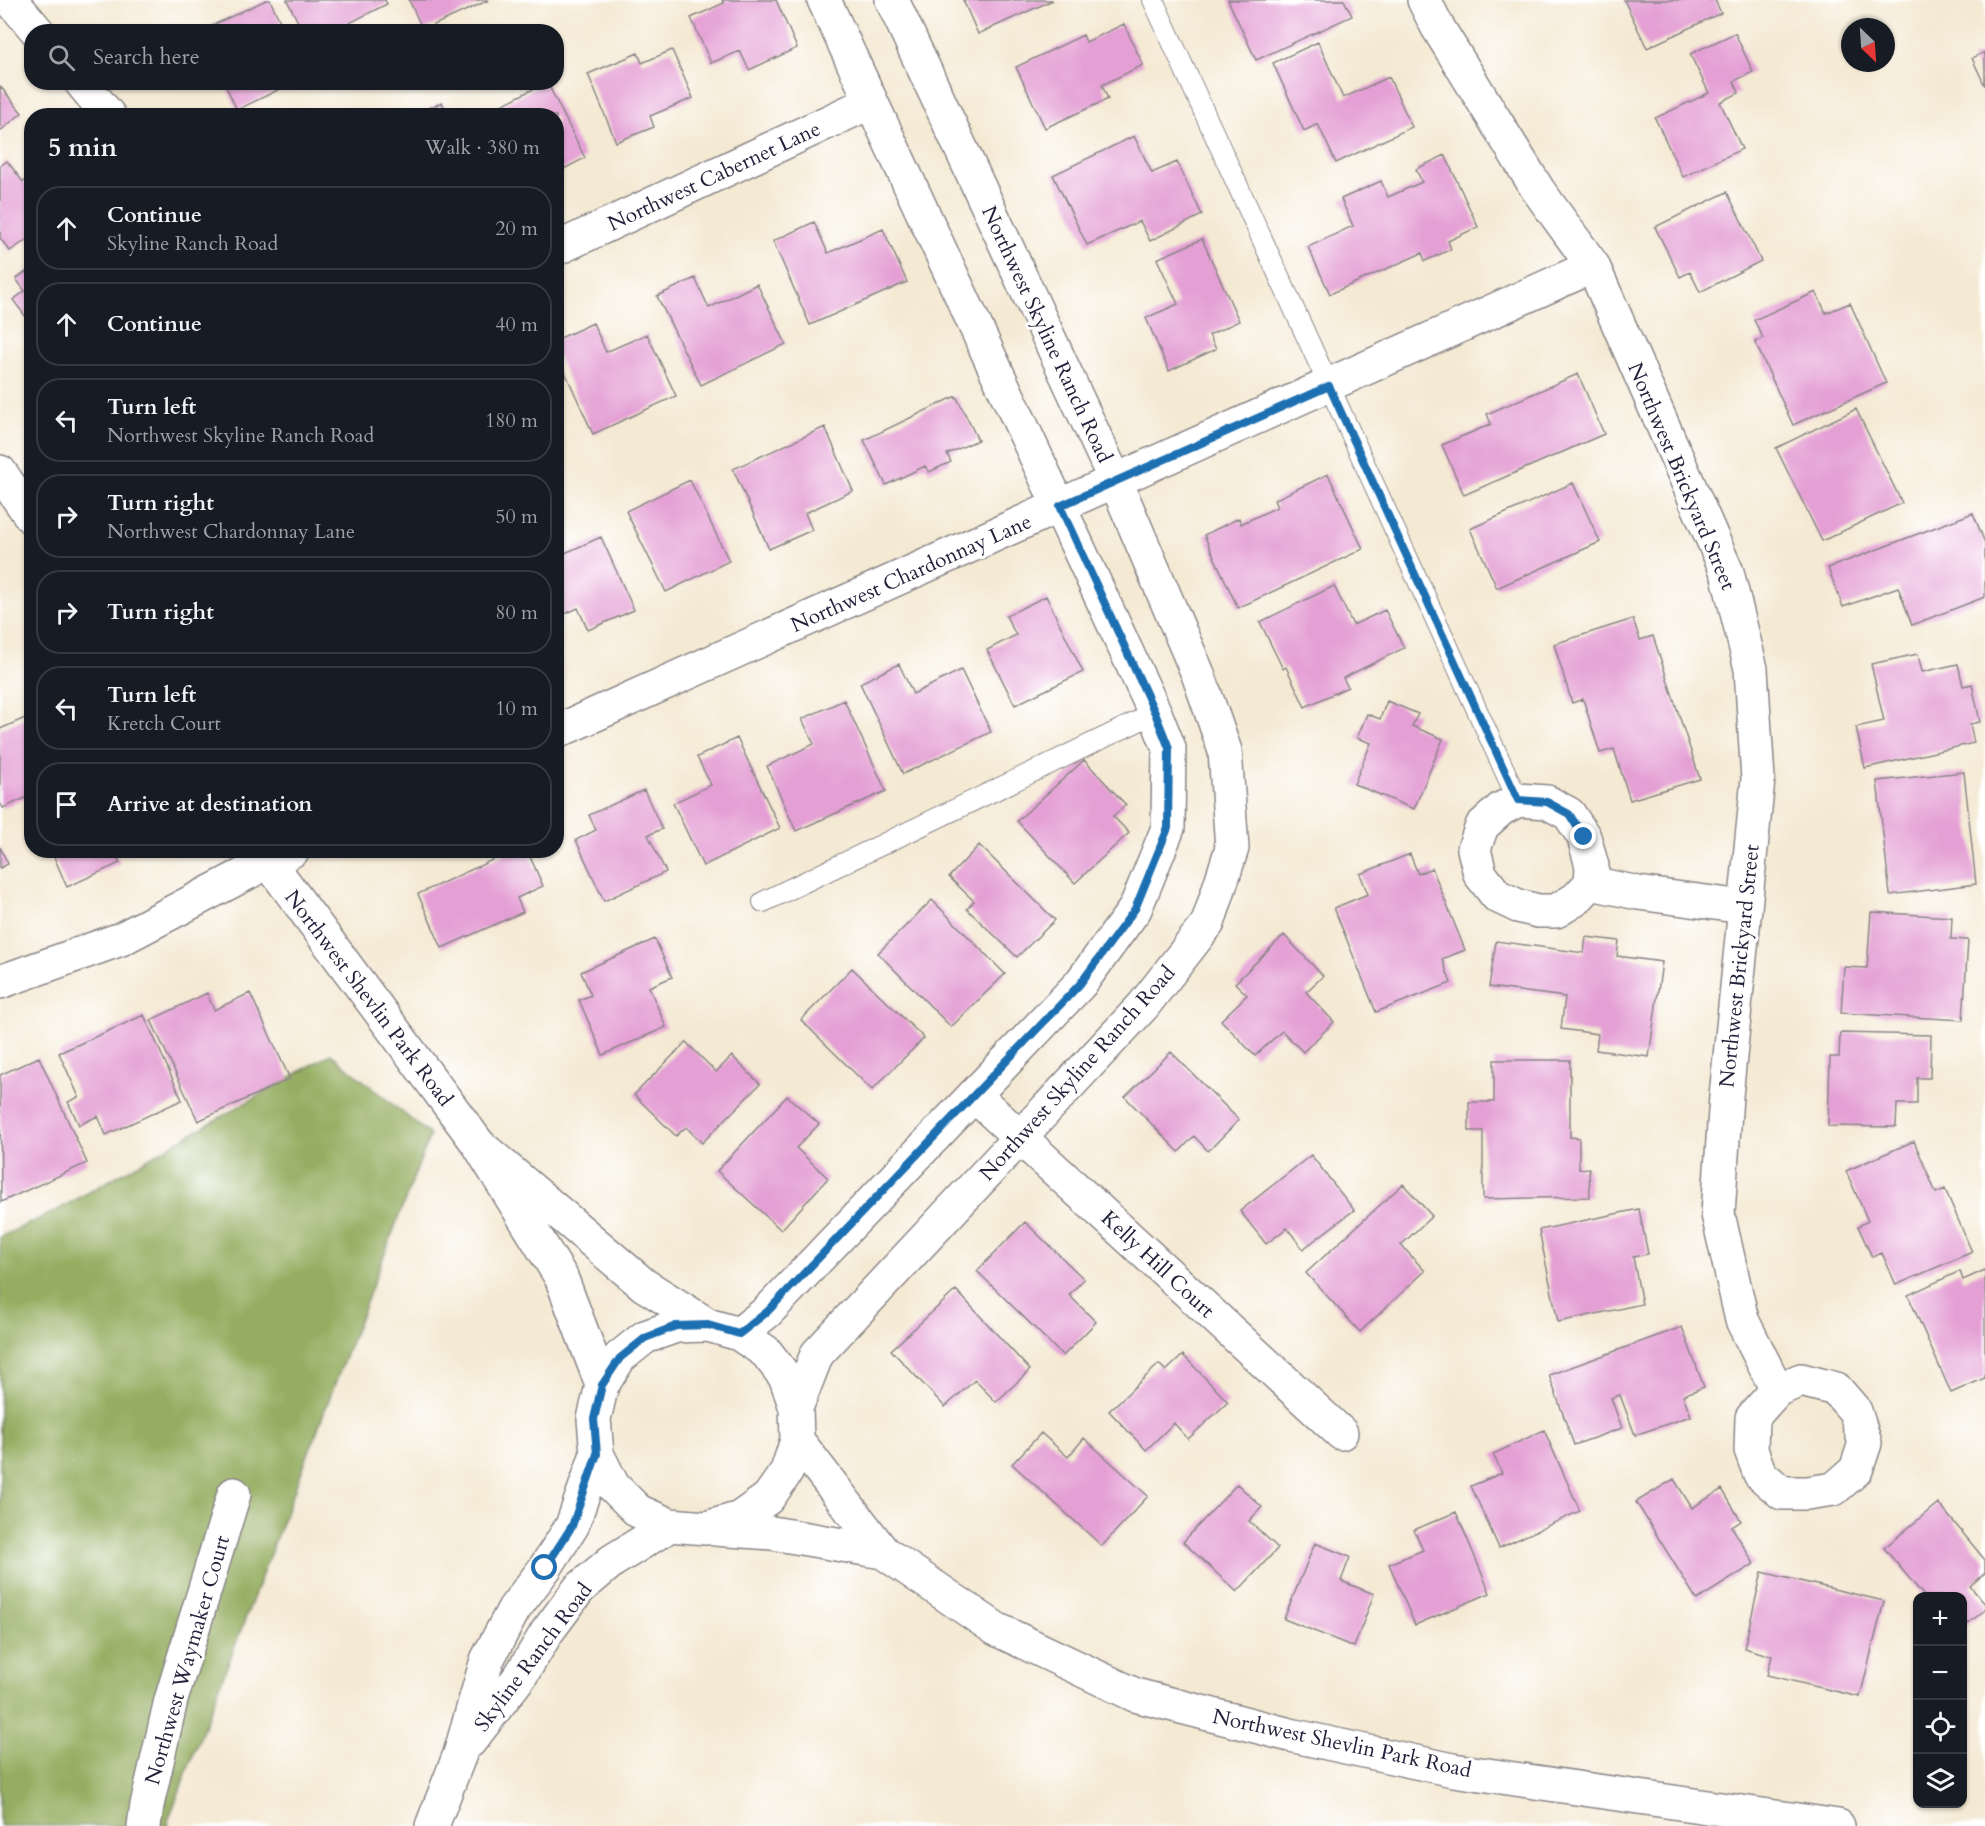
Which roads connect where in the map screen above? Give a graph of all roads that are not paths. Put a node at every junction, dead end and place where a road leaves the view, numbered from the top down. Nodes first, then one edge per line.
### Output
1 (824, 0) edge
2 (892, 0) edge
3 (1153, 0) edge
4 (1424, 0) edge
5 (88, 90) edge
6 (871, 102) junction
7 (102, 108) edge
8 (564, 245) edge
9 (1593, 266) junction
10 (1329, 386) junction
11 (0, 472) edge
12 (1115, 480) junction
13 (24, 506) edge
14 (1060, 506) junction
15 (1155, 713) junction
16 (564, 728) edge
17 (1518, 800) junction
18 (267, 858) edge
19 (277, 858) edge
20 (1591, 883) junction
21 (763, 902) dead end
22 (1744, 907) junction
23 (0, 982) edge
24 (974, 1095) junction
25 (1020, 1137) junction
26 (479, 1145) junction
27 (708, 1325) junction
28 (739, 1334) junction
29 (602, 1385) junction
30 (1777, 1390) dead end
31 (796, 1408) junction
32 (1341, 1433) dead end
33 (797, 1440) junction
34 (597, 1454) junction
35 (234, 1494) dead end
36 (670, 1525) junction
37 (705, 1528) junction
38 (882, 1552) junction
39 (460, 1754) junction
40 (1697, 1816) edge
41 (144, 1826) edge
42 (432, 1826) edge
43 (1838, 1826) edge

1 - 6 street
2 - 12 street, Northwest Skyline Ranch Road
3 - 10 lane
4 - 9 street, Northwest Brickyard Street
5 - 7 street
6 - 8 street, Northwest Cabernet Lane
6 - 14 street
9 - 10 street, Northwest Chardonnay Lane
9 - 22 street, Northwest Brickyard Street
10 - 12 street, Northwest Chardonnay Lane
10 - 17 lane
11 - 13 street
12 - 14 street, Northwest Chardonnay Lane
12 - 25 street, Northwest Skyline Ranch Road
14 - 15 street
14 - 16 street, Northwest Chardonnay Lane
15 - 21 lane
15 - 24 street
17 - 20 street
17 - 20 street
18 - 23 street
19 - 26 street, Northwest Shevlin Park Road
20 - 22 street
22 - 30 street, Northwest Brickyard Street
24 - 25 street, Kelly Hill Court
24 - 28 street
25 - 31 street, Northwest Skyline Ranch Road
25 - 32 street, Kelly Hill Court
26 - 27 street, Northwest Shevlin Park Road
26 - 29 street, Northwest Shevlin Park Road
27 - 28 street
27 - 29 street
28 - 31 street
29 - 34 street
31 - 33 street
33 - 37 street
33 - 38 street, Northwest Shevlin Park Road
34 - 36 street
34 - 39 street, Skyline Ranch Road
35 - 41 street, Northwest Waymaker Court
36 - 37 street
36 - 39 street, Skyline Ranch Road
37 - 38 street, Northwest Shevlin Park Road
38 - 40 street, Northwest Shevlin Park Road
39 - 42 street, Skyline Ranch Road
40 - 43 street, Northwest Shevlin Park Road

